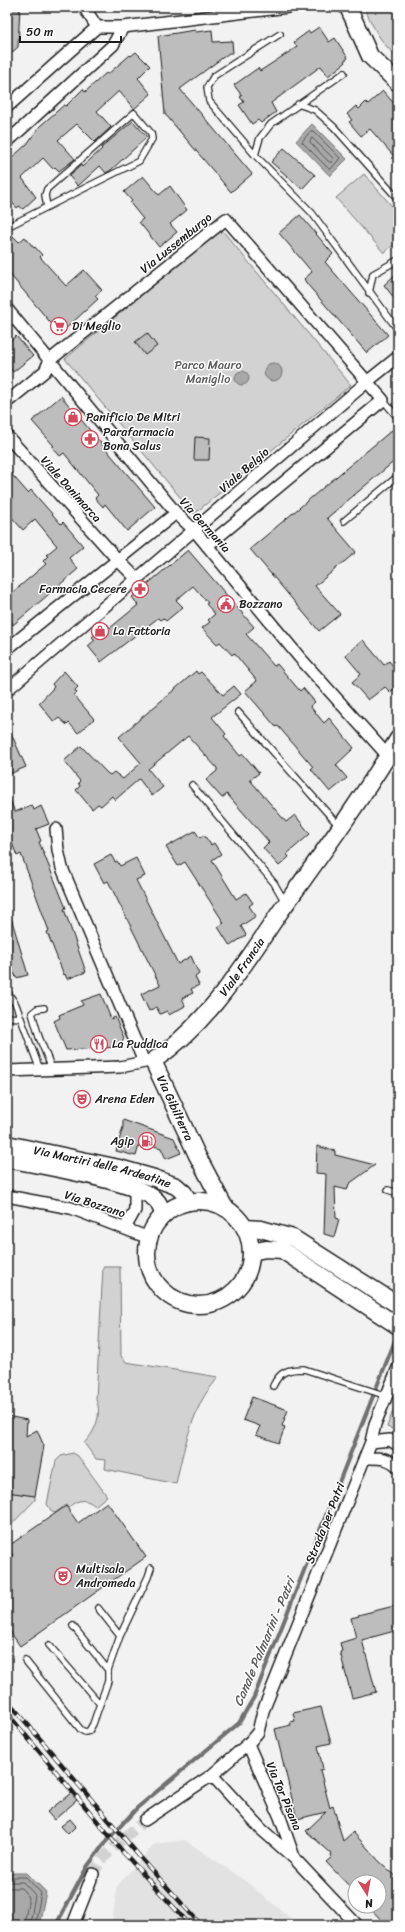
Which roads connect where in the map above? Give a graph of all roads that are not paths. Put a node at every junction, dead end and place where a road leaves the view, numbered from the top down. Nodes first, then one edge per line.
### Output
1 (84, 7) edge
2 (288, 7) edge
3 (348, 7) edge
4 (97, 27) junction
5 (123, 27) junction
6 (280, 34) dead end
7 (344, 73) dead end
8 (398, 83) edge
9 (298, 104) junction
10 (7, 107) edge
11 (9, 137) edge
12 (255, 155) junction
13 (398, 199) edge
14 (47, 207) junction
15 (7, 227) edge
16 (398, 260) edge
17 (369, 293) junction
18 (7, 309) edge
19 (398, 330) edge
20 (398, 357) edge
21 (50, 360) junction
22 (368, 381) junction
23 (383, 400) junction
24 (7, 402) edge
25 (398, 418) edge
26 (7, 436) edge
27 (398, 476) edge
28 (176, 513) junction
29 (344, 521) dead end
30 (195, 531) junction
31 (207, 546) junction
32 (116, 559) junction
33 (136, 578) junction
34 (7, 649) edge
35 (7, 690) edge
36 (238, 712) dead end
37 (398, 739) edge
38 (388, 756) junction
39 (192, 785) dead end
40 (341, 828) junction
41 (56, 829) dead end
42 (287, 903) junction
43 (7, 991) edge
44 (44, 1008) dead end
45 (7, 1017) edge
46 (21, 1018) junction
47 (149, 1062) junction
48 (52, 1069) junction
49 (40, 1070) junction
50 (7, 1071) edge
51 (7, 1144) edge
52 (197, 1155) junction
53 (7, 1158) edge
54 (135, 1188) junction
55 (388, 1190) dead end
56 (398, 1193) edge
57 (7, 1196) edge
58 (194, 1201) junction
59 (225, 1208) junction
60 (164, 1215) junction
61 (124, 1228) junction
62 (245, 1228) junction
63 (149, 1238) junction
64 (251, 1252) junction
65 (398, 1305) edge
66 (398, 1326) edge
67 (398, 1368) edge
68 (273, 1386) dead end
69 (386, 1396) junction
70 (371, 1442) junction
71 (398, 1445) edge
72 (365, 1458) junction
73 (398, 1468) edge
74 (151, 1568) dead end
75 (98, 1608) dead end
76 (73, 1626) dead end
77 (120, 1636) junction
78 (49, 1645) dead end
79 (25, 1660) dead end
80 (108, 1670) junction
81 (100, 1704) junction
82 (248, 1744) junction
83 (212, 1775) junction
84 (145, 1820) tunnel mouth
85 (294, 1858) junction
86 (93, 1874) tunnel mouth
87 (73, 1925) edge
88 (357, 1925) edge

1 - 4 street
2 - 5 street
3 - 8 street
4 - 5 street
4 - 10 street
5 - 11 street
6 - 12 lane
7 - 9 lane
9 - 12 lane
9 - 13 lane
12 - 17 lane
14 - 14 lane
14 - 15 lane
16 - 17 lane
17 - 19 lane
18 - 21 street, Via Germania
20 - 22 street, Viale Belgio
21 - 22 street, Via Lussemburgo
21 - 24 street
21 - 28 street, Via Germania
22 - 23 street
22 - 30 street, Viale Belgio
23 - 25 lane
23 - 31 street
26 - 32 street, Viale Danimarca
27 - 29 lane
28 - 30 street, Via Germania
28 - 32 street
30 - 31 street, Via Germania
30 - 33 street, Viale Belgio
31 - 38 street, Via Germania
32 - 33 street
32 - 34 street
33 - 35 street, Viale Belgio
36 - 40 lane
37 - 38 street, Viale Francia
38 - 40 street, Viale Francia
39 - 42 lane
40 - 42 street, Viale Francia
41 - 47 street
42 - 47 street, Viale Francia
43 - 46 lane
44 - 48 lane
45 - 46 lane
46 - 49 lane
47 - 48 street, Viale Francia
47 - 52 street, Via Gibilterra
48 - 49 street, Viale Francia
49 - 50 street, Viale Francia
51 - 58 street, Via Martiri delle Ardeatine
52 - 58 street, Via Gibilterra
52 - 59 street, Via Gibilterra
53 - 54 street, Via Martiri delle Ardeatine
54 - 60 street, Via Martiri delle Ardeatine
54 - 61 street
55 - 56 lane
57 - 61 street, Via Bozzano
58 - 59 street
58 - 60 street
59 - 62 street
60 - 63 street
61 - 63 street, Via Bozzano
62 - 64 street
62 - 65 street
63 - 64 street
64 - 66 street
67 - 69 street, Strada per Patri
68 - 69 lane
69 - 70 street, Strada per Patri
70 - 71 street
70 - 72 street, Strada per Patri
72 - 73 street
72 - 82 street, Strada per Patri
74 - 77 lane
75 - 77 lane
76 - 80 lane
77 - 80 lane
78 - 81 lane
79 - 81 lane
80 - 81 lane
82 - 83 street, Strada per Patri
82 - 85 street, Via Tor Pisana
83 - 84 street, Strada per Patri
83 - 85 street, Via Tor Pisana
85 - 88 street, Via Tor Pisana
86 - 87 street

